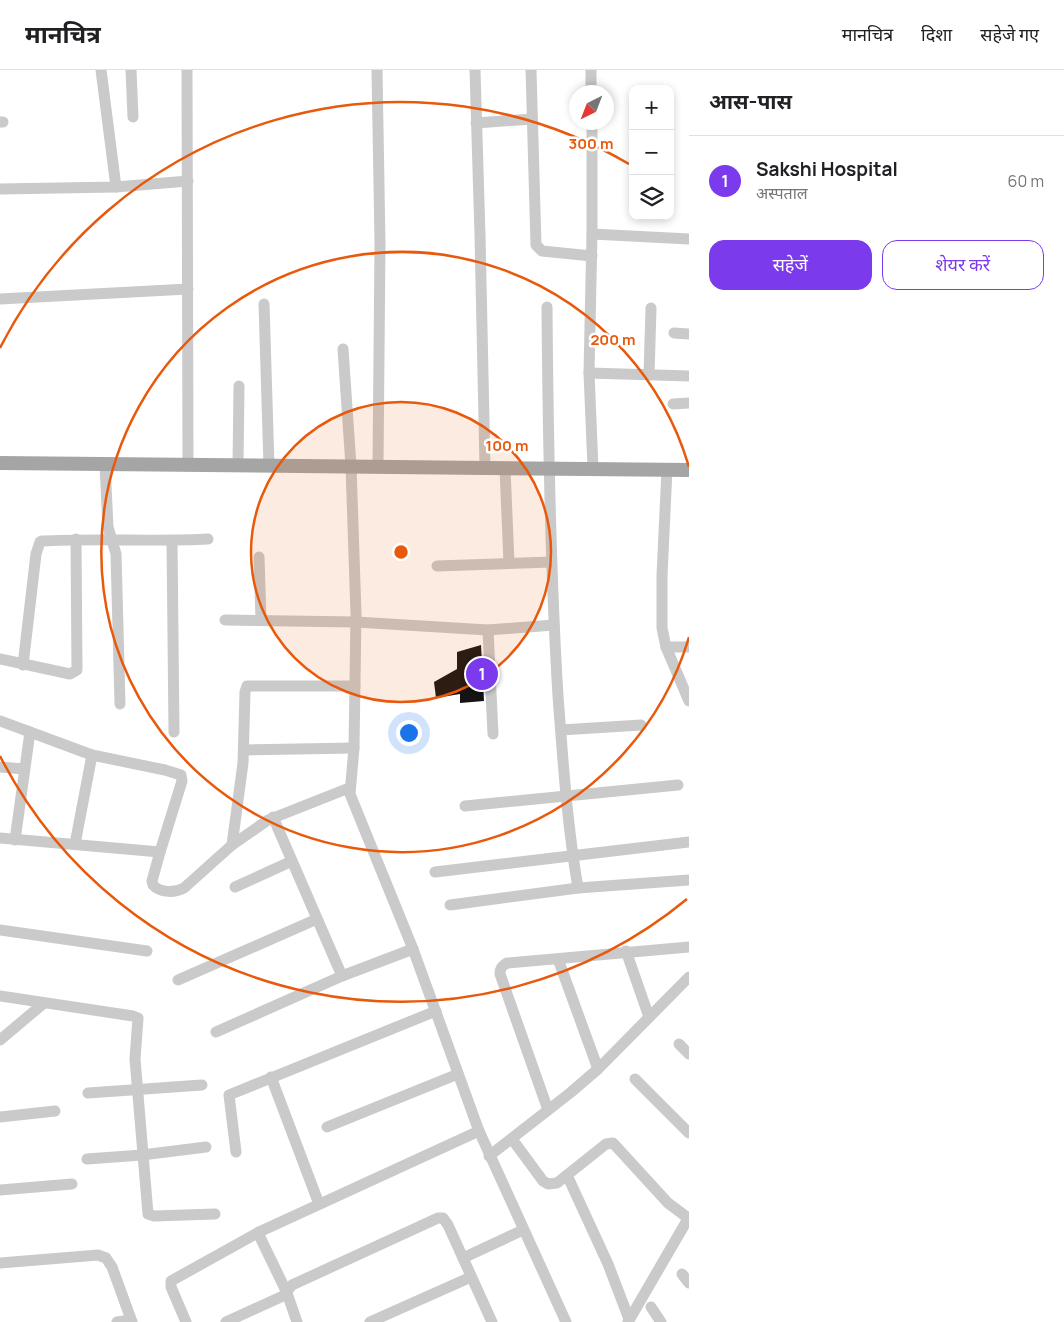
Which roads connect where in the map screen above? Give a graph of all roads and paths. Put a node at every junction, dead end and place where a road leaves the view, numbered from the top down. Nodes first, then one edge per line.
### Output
1 (101, 70) edge
2 (131, 70) edge
3 (187, 70) edge
4 (377, 70) edge
5 (475, 70) edge
6 (531, 70) edge
7 (591, 70) edge
8 (591, 85) edge
9 (133, 117) dead end
10 (532, 119) junction
11 (476, 123) junction
12 (592, 130) edge
13 (188, 181) junction
14 (116, 187) junction
15 (0, 189) edge
16 (592, 234) junction
17 (689, 240) edge
18 (592, 256) junction
19 (188, 289) junction
20 (0, 299) edge
21 (264, 304) dead end
22 (547, 307) dead end
23 (651, 308) dead end
24 (674, 333) dead end
25 (689, 334) edge
26 (343, 349) dead end
27 (589, 373) junction
28 (649, 375) junction
29 (689, 376) edge
30 (239, 386) dead end
31 (689, 403) edge
32 (673, 404) dead end
33 (1, 465) edge
34 (105, 465) junction
35 (188, 466) junction
36 (238, 466) junction
37 (269, 466) junction
38 (351, 466) junction
39 (378, 466) junction
40 (485, 467) junction
41 (505, 468) junction
42 (593, 468) junction
43 (548, 469) junction
44 (667, 469) junction
45 (689, 470) edge
46 (111, 538) junction
47 (76, 539) junction
48 (208, 539) dead end
49 (172, 540) junction
50 (260, 558) dead end
51 (551, 562) junction
52 (508, 563) junction
53 (437, 566) dead end
54 (226, 620) dead end
55 (261, 620) junction
56 (356, 622) junction
57 (554, 625) junction
58 (488, 630) junction
59 (666, 647) junction
60 (689, 647) edge
61 (0, 659) edge
62 (23, 664) junction
63 (354, 686) junction
64 (689, 701) edge
65 (120, 704) dead end
66 (0, 721) edge
67 (641, 725) dead end
68 (561, 730) junction
69 (30, 732) junction
70 (174, 732) dead end
71 (493, 734) dead end
72 (354, 748) junction
73 (244, 750) junction
74 (92, 755) junction
75 (0, 766) edge
76 (24, 769) junction
77 (678, 785) dead end
78 (349, 788) junction
79 (565, 795) junction
80 (465, 806) dead end
81 (273, 817) junction
82 (0, 838) edge
83 (15, 840) junction
84 (689, 842) edge
85 (75, 844) junction
86 (232, 845) junction
87 (160, 852) junction
88 (572, 855) junction
89 (292, 861) junction
90 (435, 872) dead end
91 (689, 880) edge
92 (236, 887) dead end
93 (578, 888) junction
94 (450, 905) dead end
95 (317, 919) junction
96 (0, 930) edge
97 (689, 947) edge
98 (413, 948) junction
99 (147, 951) dead end
100 (626, 951) junction
101 (558, 959) junction
102 (342, 976) junction
103 (689, 977) edge
104 (178, 980) dead end
105 (0, 996) edge
106 (44, 1003) junction
107 (436, 1011) junction
108 (649, 1017) junction
109 (216, 1032) dead end
110 (0, 1040) edge
111 (678, 1044) dead end
112 (689, 1054) edge
113 (598, 1069) junction
114 (458, 1074) junction
115 (271, 1077) junction
116 (635, 1079) dead end
117 (202, 1085) dead end
118 (137, 1090) junction
119 (88, 1093) dead end
120 (548, 1110) junction
121 (55, 1111) dead end
122 (0, 1117) edge
123 (328, 1127) dead end
124 (478, 1131) junction
125 (689, 1133) edge
126 (512, 1138) junction
127 (206, 1147) dead end
128 (236, 1152) dead end
129 (142, 1155) junction
130 (489, 1156) junction
131 (87, 1159) dead end
132 (567, 1176) junction
133 (72, 1184) dead end
134 (0, 1190) edge
135 (320, 1204) junction
136 (215, 1214) dead end
137 (689, 1217) edge
138 (523, 1230) junction
139 (259, 1232) junction
140 (463, 1258) junction
141 (0, 1263) edge
142 (471, 1277) junction
143 (286, 1293) junction
144 (651, 1307) dead end
145 (132, 1321) edge
146 (629, 1321) edge
147 (117, 1322) edge
148 (186, 1322) edge
149 (226, 1322) edge
150 (297, 1322) edge
151 (370, 1322) edge
152 (492, 1322) edge
153 (566, 1322) edge
154 (661, 1322) edge

1 - 14 street
2 - 9 street
3 - 13 street
4 - 39 street
5 - 11 street
6 - 10 street
7 - 8 street
10 - 11 street
10 - 18 street
11 - 40 street
12 - 16 street
13 - 14 street
13 - 19 street
14 - 15 street
16 - 17 street
16 - 18 street
18 - 27 street
19 - 20 street
19 - 35 street
21 - 37 street
22 - 43 street
23 - 28 street
24 - 25 street
26 - 38 street
27 - 28 street
27 - 42 street
28 - 29 street
30 - 36 street
31 - 32 street
33 - 34 main road
34 - 35 main road
34 - 46 street
35 - 36 main road
36 - 37 main road
37 - 38 main road
38 - 39 main road
38 - 56 street
39 - 40 main road
40 - 41 main road
41 - 43 main road
41 - 52 street
42 - 43 main road
42 - 44 main road
43 - 51 street
44 - 45 main road
44 - 59 street
46 - 47 street
46 - 49 street
46 - 65 street
47 - 62 street
47 - 62 street
48 - 49 street
49 - 70 street
50 - 55 street
51 - 52 street
51 - 57 street
52 - 53 street
54 - 55 street
55 - 56 street
56 - 58 street
56 - 63 street
57 - 58 street
57 - 68 street
58 - 71 street
59 - 60 street
59 - 64 street
61 - 62 street
63 - 72 street
63 - 73 street
66 - 69 street
67 - 68 street
68 - 79 street
69 - 74 street
69 - 76 street
72 - 73 street
72 - 78 street
73 - 86 street
74 - 85 street
74 - 87 street
75 - 76 street
76 - 83 street
77 - 79 street
78 - 81 street
78 - 98 street
79 - 80 street
79 - 88 street
81 - 86 street
81 - 89 street
82 - 83 street
83 - 85 street
84 - 88 street
85 - 87 street
86 - 87 street
88 - 90 street
88 - 93 street
89 - 92 street
89 - 95 street
91 - 93 street
93 - 94 street
95 - 102 street
95 - 104 street
96 - 99 street
97 - 100 street
98 - 102 street
98 - 107 street
100 - 101 street
100 - 108 street
101 - 113 street
101 - 120 street
102 - 109 street
103 - 108 street
105 - 106 street
106 - 110 street
106 - 118 street
107 - 114 street
107 - 115 street
108 - 113 street
111 - 112 street
113 - 120 street
114 - 123 street
114 - 124 street
115 - 128 street
115 - 135 street
116 - 125 street
117 - 118 street
118 - 119 street
118 - 129 street
120 - 126 street
121 - 122 street
124 - 130 street
124 - 135 street
126 - 130 street
126 - 132 street
127 - 129 street
129 - 131 street
129 - 136 street
130 - 138 street
132 - 137 street
132 - 146 street
133 - 134 street
135 - 139 street
137 - 146 street
138 - 140 street
138 - 153 street
139 - 143 street
139 - 148 street
140 - 142 street
140 - 143 street
141 - 145 street
142 - 151 street
142 - 152 street
143 - 149 street
143 - 150 street
144 - 154 street
145 - 147 street

